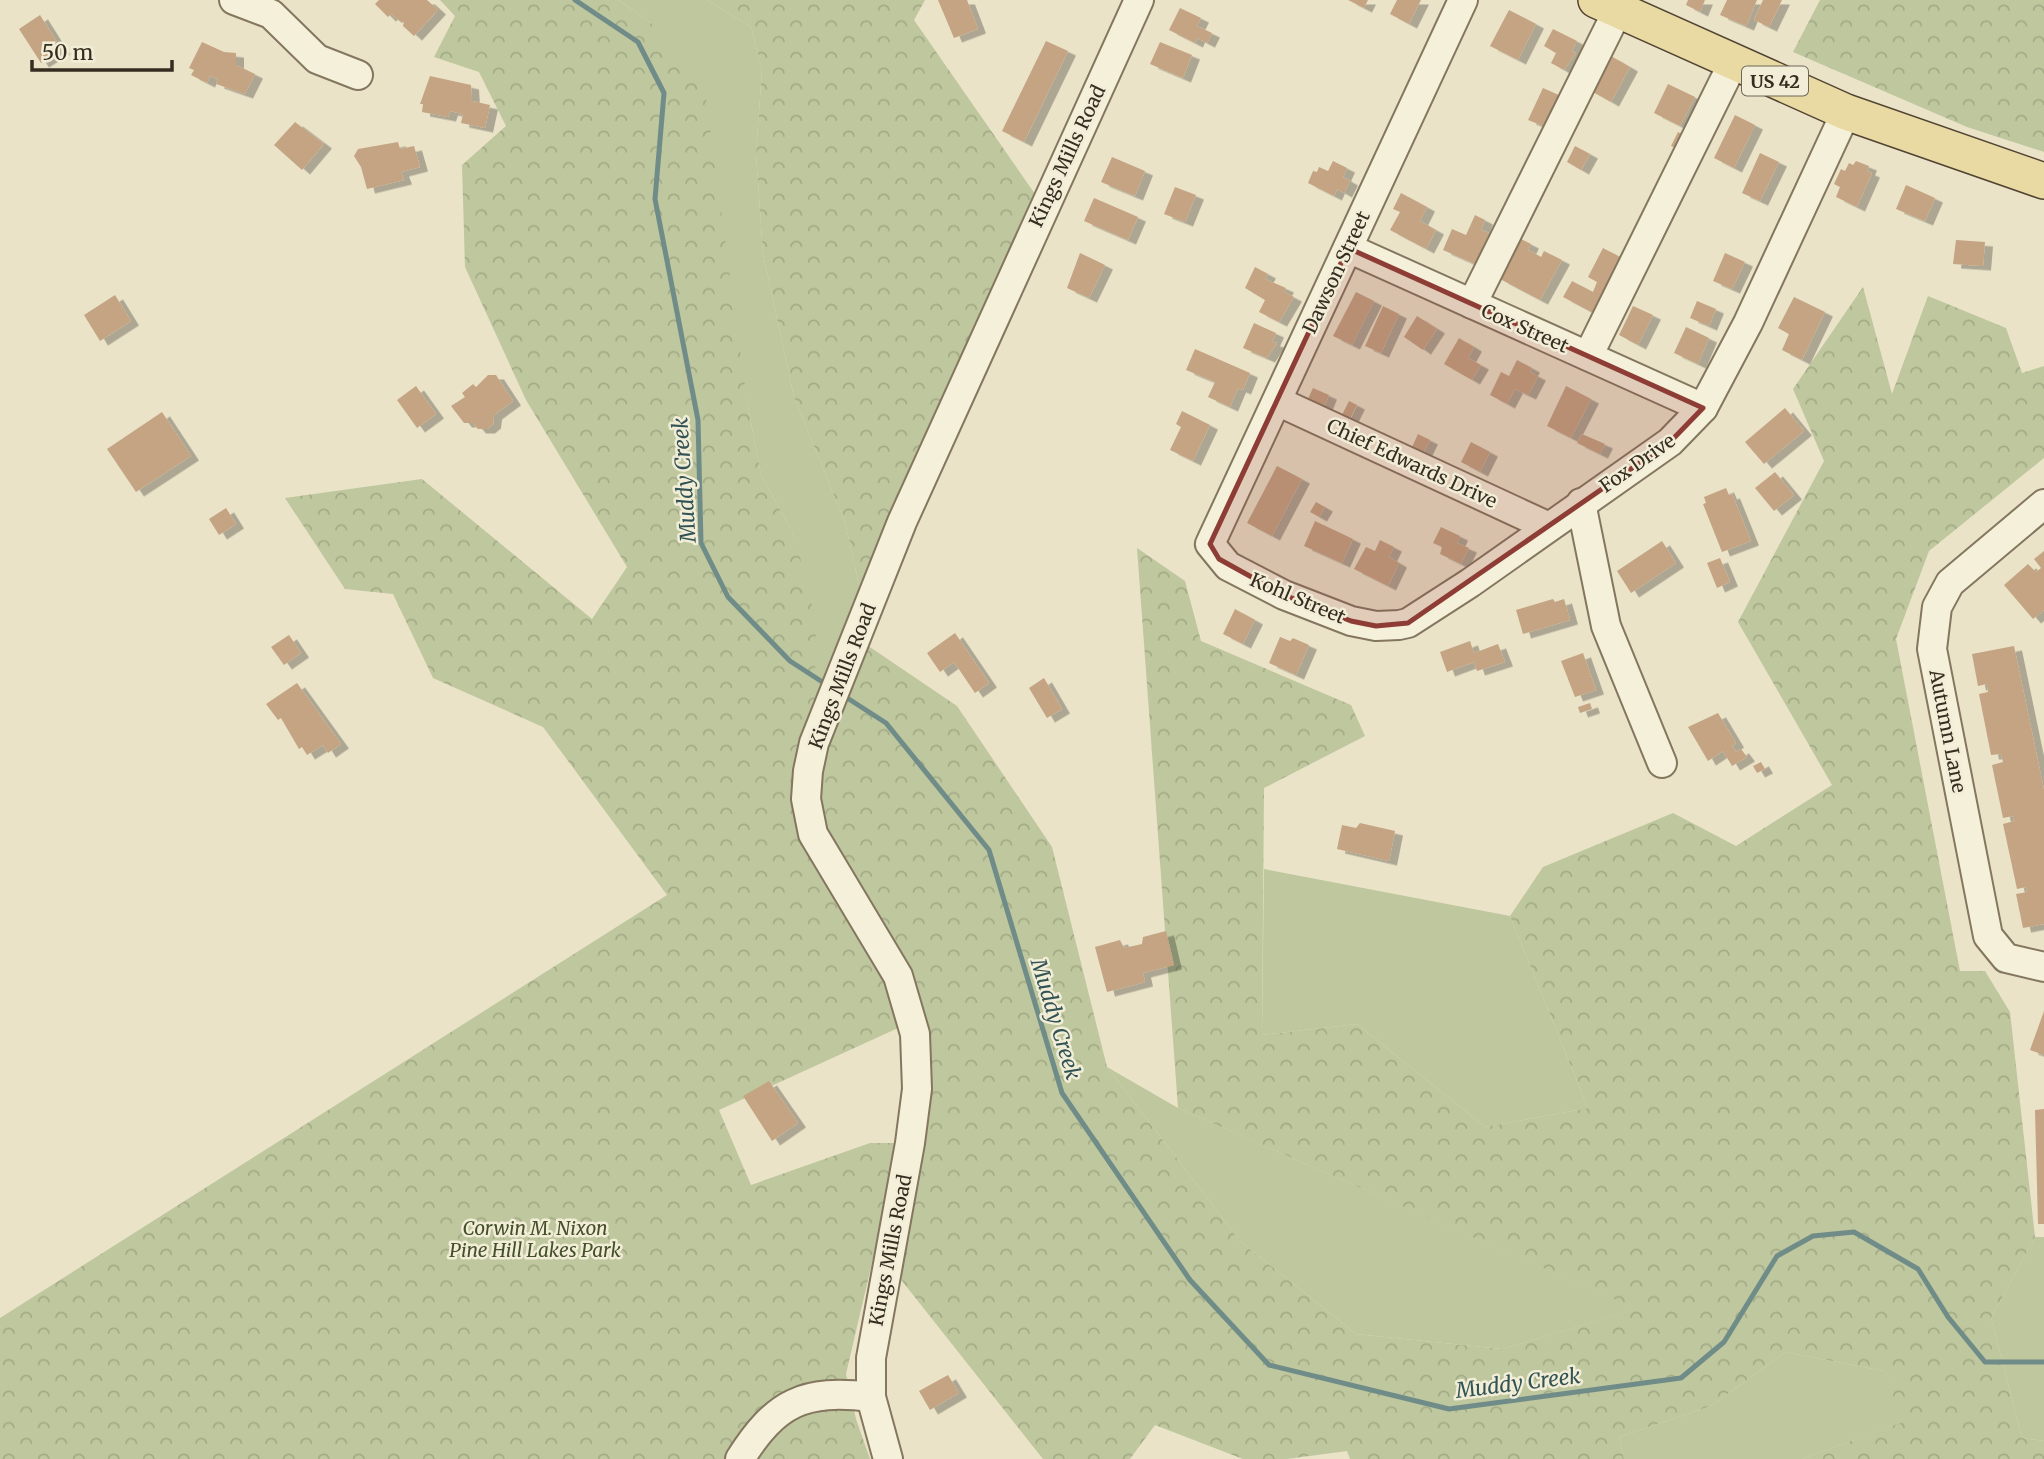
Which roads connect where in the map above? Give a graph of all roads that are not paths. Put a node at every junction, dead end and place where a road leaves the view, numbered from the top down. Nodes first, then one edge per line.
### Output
1 (234, 0) edge
2 (1139, 0) edge
3 (1462, 0) edge
4 (1607, 5) edge
5 (1733, 63) junction
6 (358, 75) dead end
7 (1846, 111) junction
8 (2044, 181) edge
9 (1348, 247) junction
10 (1472, 303) junction
11 (1588, 356) junction
12 (1277, 401) junction
13 (1703, 408) junction
14 (1581, 503) junction
15 (2044, 504) edge
16 (1547, 526) junction
17 (1210, 544) joint
18 (1399, 625) joint
19 (1662, 763) dead end
20 (2044, 967) edge
21 (871, 1397) junction
22 (740, 1459) edge
23 (888, 1459) edge

1 - 6 street
2 - 21 street, Kings Mills Road
3 - 9 street, Dawson Street
4 - 5 main road, US 42
4 - 10 street
5 - 7 main road, US 42
5 - 11 street
7 - 8 main road, US 42
7 - 13 street, Fox Drive
9 - 10 street, Cox Street
9 - 12 street, Dawson Street
10 - 11 street, Cox Street
11 - 13 street, Cox Street
12 - 16 street, Chief Edwards Drive
12 - 17 street, Dawson Street
13 - 14 street, Fox Drive
14 - 16 street, Fox Drive
14 - 19 street
15 - 20 street, Autumn Lane
16 - 18 street, Fox Drive
17 - 18 street, Kohl Street
21 - 22 street
21 - 23 street, Kings Mills Road

